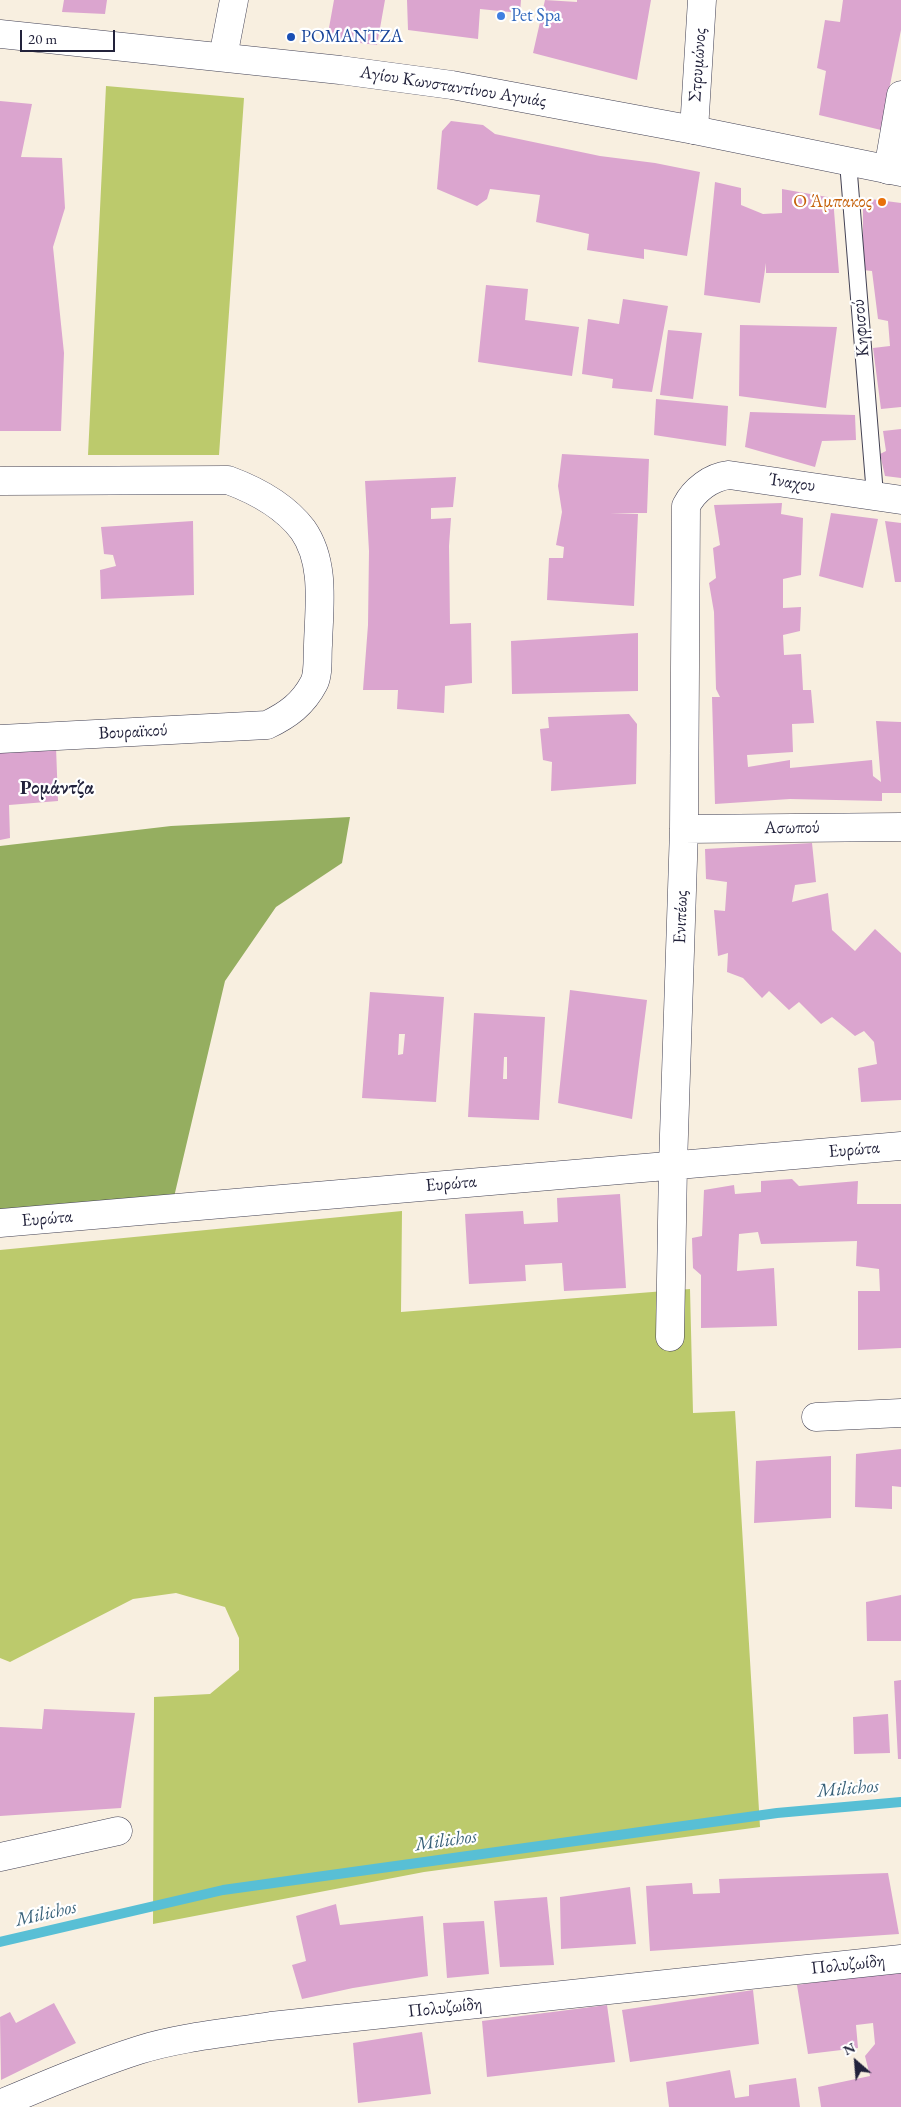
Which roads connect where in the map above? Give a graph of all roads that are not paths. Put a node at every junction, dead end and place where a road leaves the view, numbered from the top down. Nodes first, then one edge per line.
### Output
1 (234, 0) edge
2 (702, 0) edge
3 (0, 34) edge
4 (223, 57) junction
5 (901, 95) edge
6 (694, 130) junction
7 (848, 162) junction
8 (894, 171) edge
9 (0, 481) edge
10 (888, 497) edge
11 (690, 498) joint
12 (0, 739) edge
13 (901, 826) edge
14 (684, 829) junction
15 (901, 1146) edge
16 (673, 1165) junction
17 (0, 1223) edge
18 (670, 1337) dead end
19 (901, 1413) edge
20 (816, 1417) dead end
21 (118, 1831) dead end
22 (0, 1857) edge
23 (901, 1960) edge
24 (0, 2104) edge

1 - 4 street
2 - 6 street, Στρυμώνος
3 - 4 street, Αγίου Κωνσταντίνου Αγυιάς
4 - 6 street, Αγίου Κωνσταντίνου Αγυιάς
5 - 8 street
6 - 7 street, Αγίου Κωνσταντίνου Αγυιάς
7 - 8 street, Αγίου Κωνσταντίνου Αγυιάς
7 - 10 lane, Κηφισού
9 - 12 street, Βουραϊκού
10 - 11 street, Ίναχου
11 - 14 street, Ενιπέως
13 - 14 street, Ασωπού
14 - 16 street, Ενιπέως
15 - 16 street, Ευρώτα
16 - 17 street, Ευρώτα
16 - 18 street, Ενιπέως
19 - 20 street
21 - 22 street
23 - 24 street, Πολυζωίδη

